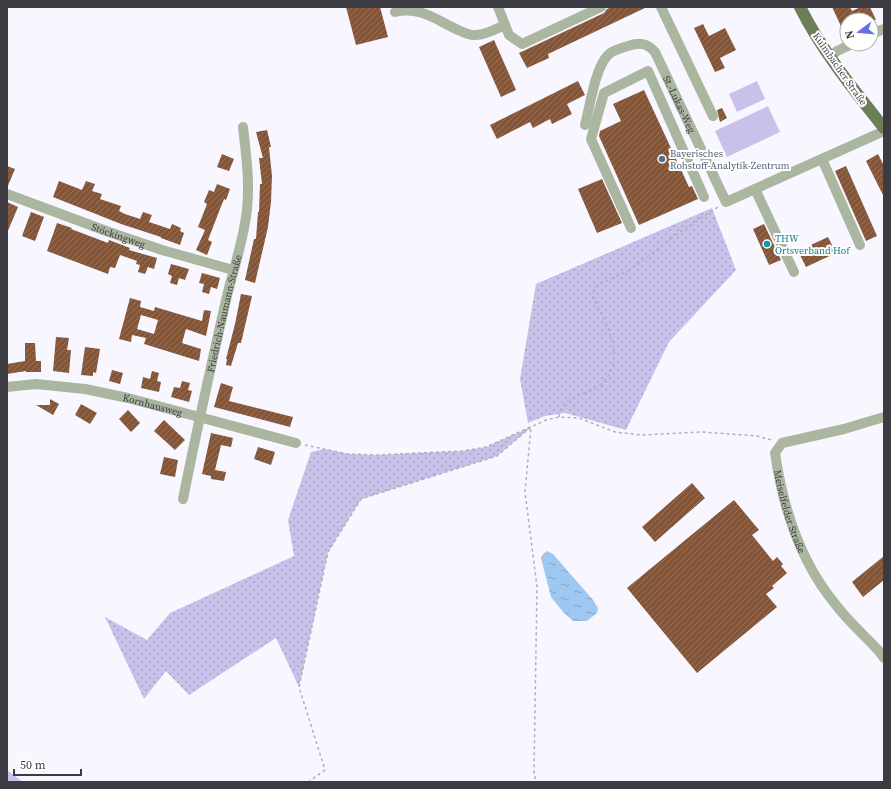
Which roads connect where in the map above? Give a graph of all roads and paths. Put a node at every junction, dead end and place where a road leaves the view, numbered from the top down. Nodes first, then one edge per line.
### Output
1 (498, 7) edge
2 (601, 7) edge
3 (661, 7) edge
4 (800, 7) edge
5 (395, 12) dead end
6 (505, 25) junction
7 (839, 50) edge
8 (830, 57) junction
9 (674, 92) junction
10 (660, 98) junction
11 (713, 116) dead end
12 (585, 125) dead end
13 (243, 127) dead end
14 (884, 129) edge
15 (822, 159) junction
16 (755, 189) junction
17 (7, 194) edge
18 (704, 197) dead end
19 (726, 202) junction
20 (631, 228) dead end
21 (860, 246) dead end
22 (233, 270) junction
23 (794, 272) dead end
24 (7, 387) edge
25 (559, 417) junction
26 (884, 417) edge
27 (199, 418) junction
28 (530, 427) junction
29 (296, 443) joint
30 (782, 443) junction
31 (183, 499) dead end
32 (884, 658) edge
33 (308, 782) edge
34 (536, 782) edge

1 - 6 street
2 - 6 street
3 - 11 street
4 - 8 main road, Kulmbacher Straße
5 - 6 street
7 - 8 street
8 - 14 main road, Kulmbacher Straße
9 - 10 street
9 - 12 street, St.-Lukas-Weg
9 - 19 street, St.-Lukas-Weg
10 - 18 street
10 - 20 street
13 - 22 street, Friedrich-Naumann-Straße
14 - 15 street
15 - 16 street
15 - 21 street
16 - 19 street
16 - 23 street
17 - 22 street, Stöckingweg
19 - 25 path
22 - 27 street, Friedrich-Naumann-Straße
24 - 27 street, Kornhausweg
25 - 28 path
25 - 30 path
26 - 30 street
27 - 29 street, Kornhausweg
27 - 31 street, Friedrich-Naumann-Straße
28 - 29 path
28 - 33 path
28 - 34 path
30 - 32 street, Meiselfelder Straße

